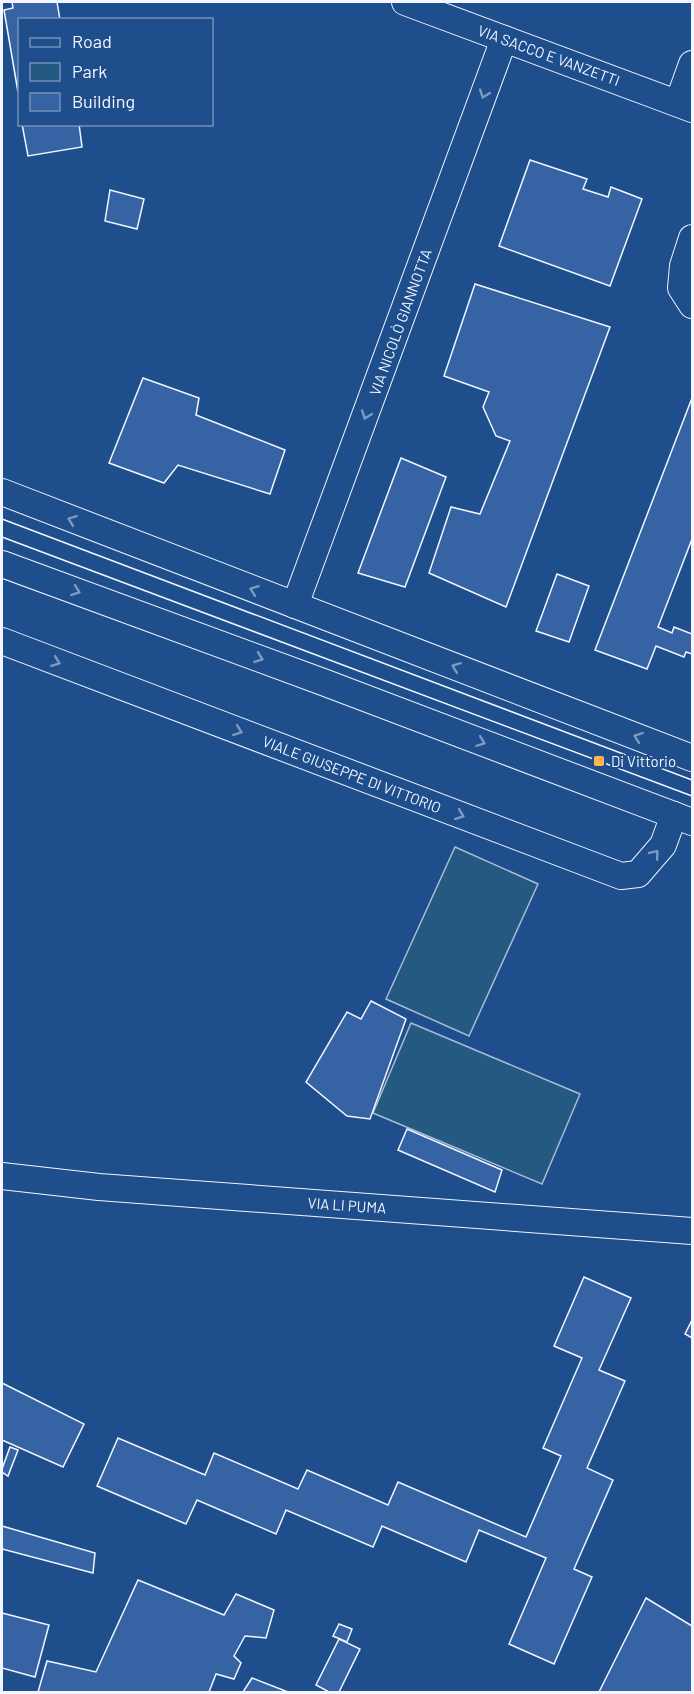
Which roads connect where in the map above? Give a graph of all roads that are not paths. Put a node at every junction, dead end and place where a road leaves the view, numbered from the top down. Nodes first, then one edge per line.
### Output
1 (405, 2) edge
2 (504, 39) junction
3 (693, 64) edge
4 (685, 106) edge
5 (693, 238) edge
6 (688, 271) edge
7 (693, 305) edge
8 (2, 492) edge
9 (2, 564) edge
10 (295, 605) junction
11 (2, 641) edge
12 (693, 758) edge
13 (683, 818) edge
14 (2, 1176) edge
15 (693, 1231) edge

1 - 2 street, VIA SACCO E VANZETTI
2 - 4 street, VIA SACCO E VANZETTI
2 -> 10 street, VIA NICOLÒ GIANNOTTA
3 - 4 street
5 - 6 street
6 - 7 street
10 -> 8 street
9 -> 13 street, VIALE GIUSEPPE DI VITTORIO
12 -> 10 street
11 -> 13 street, VIALE GIUSEPPE DI VITTORIO
14 - 15 street, VIA LI PUMA

